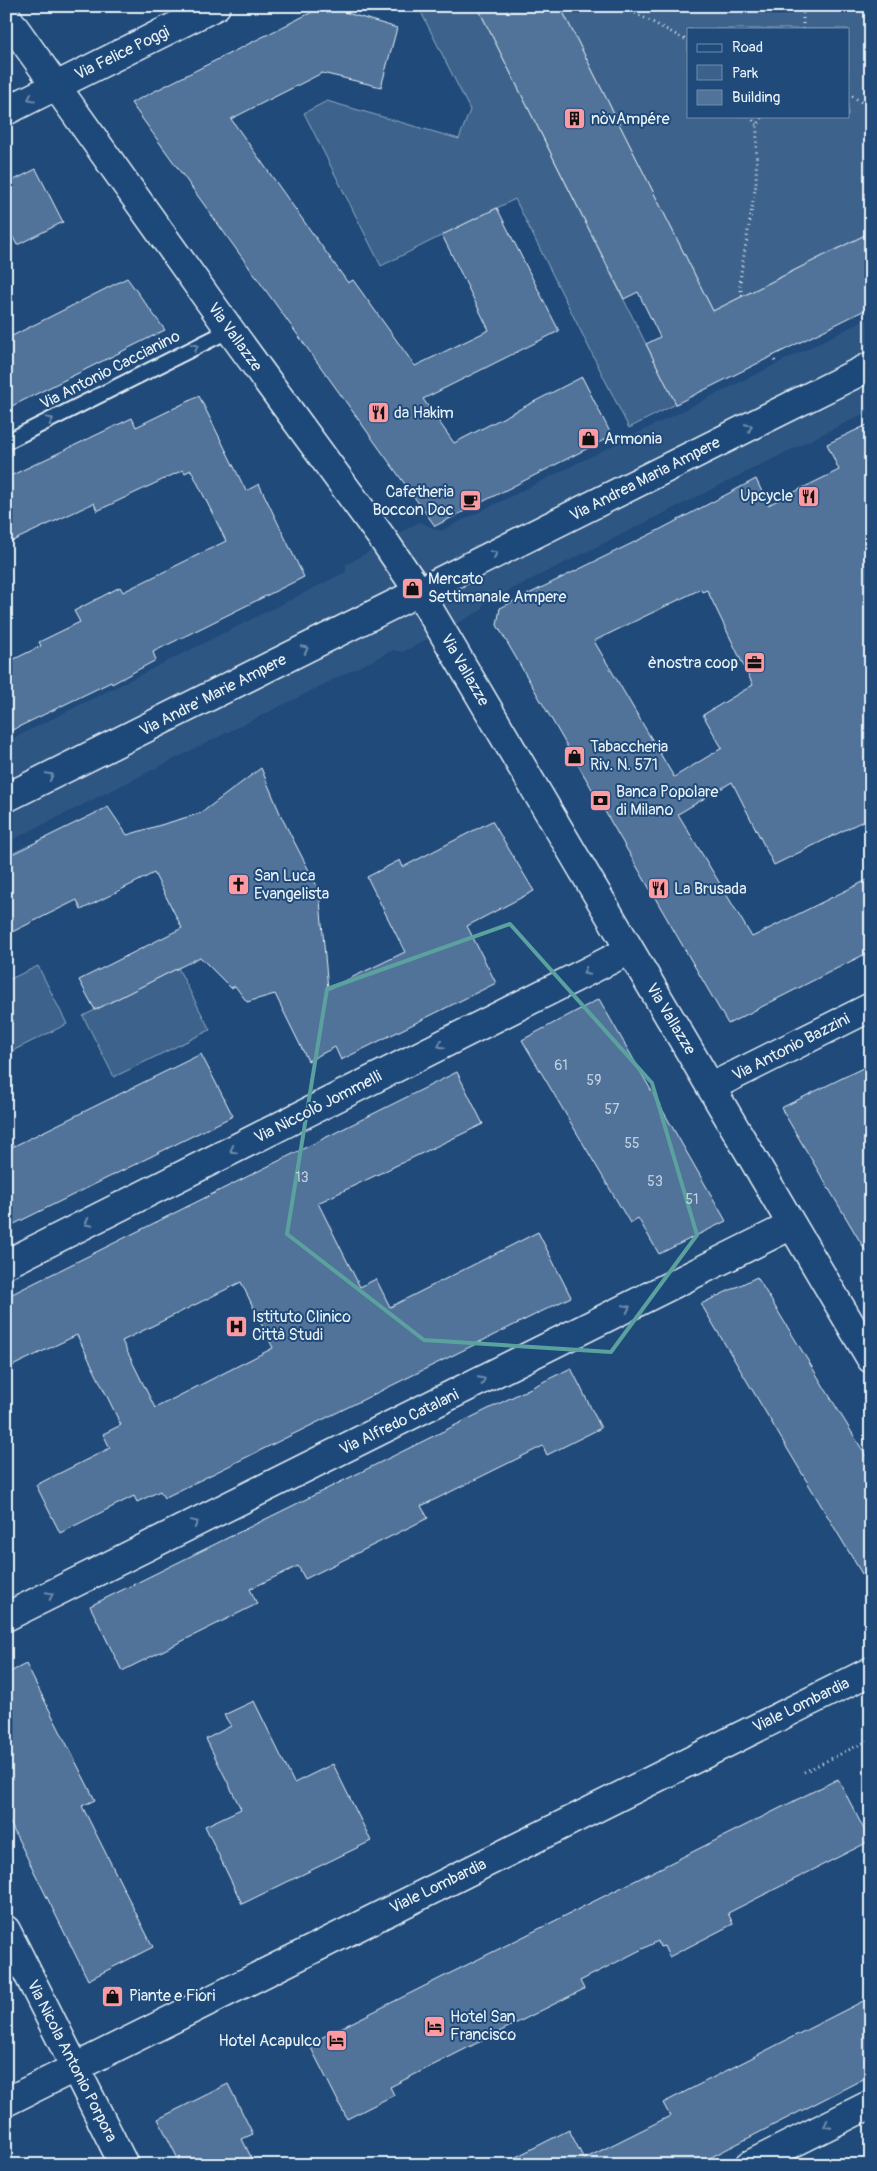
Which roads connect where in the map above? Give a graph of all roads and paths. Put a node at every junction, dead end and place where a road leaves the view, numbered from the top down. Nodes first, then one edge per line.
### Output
1 (216, 6) edge
2 (622, 6) edge
3 (803, 6) edge
4 (6, 16) edge
5 (803, 28) edge
6 (687, 40) edge
7 (55, 86) junction
8 (850, 94) edge
9 (871, 109) edge
10 (6, 111) edge
11 (751, 118) edge
12 (762, 118) edge
13 (757, 126) junction
14 (742, 296) dead end
15 (230, 330) junction
16 (772, 356) dead end
17 (776, 363) dead end
18 (871, 366) edge
19 (6, 442) edge
20 (419, 592) junction
21 (6, 798) edge
22 (630, 950) junction
23 (871, 1007) edge
24 (711, 1087) junction
25 (792, 1225) junction
26 (6, 1264) edge
27 (871, 1358) edge
28 (6, 1617) edge
29 (871, 1671) edge
30 (871, 1739) edge
31 (804, 1772) dead end
32 (6, 1930) edge
33 (75, 2067) junction
34 (6, 2102) edge
35 (871, 2104) edge
36 (124, 2165) edge
37 (749, 2165) edge

1 - 7 street, Via Felice Poggi
2 - 6 path
3 - 5 path
4 - 7 street, Via Vallazze
7 -> 10 street, Via Felice Poggi
7 - 15 street, Via Vallazze
8 - 9 path
11 - 13 path
12 - 13 path
13 - 14 path
19 -> 15 lane, Via Antonio Caccianino
15 - 20 street, Via Vallazze
16 - 17 path
20 -> 18 street, Via Andrea Maria Ampere
21 -> 20 street, Via Andre' Marie Ampere
20 - 22 street, Via Vallazze
22 - 24 street, Via Vallazze
22 -> 26 street, Via Niccolò Jommelli
23 - 24 street, Via Antonio Bazzini
24 - 25 street, Via Vallazze
25 - 27 street, Via Vallazze
28 -> 25 street, Via Alfredo Catalani
29 - 33 street, Viale Lombardia
30 - 31 path
32 - 33 street, Via Nicola Antonio Porpora
33 - 34 street, Viale Lombardia
33 - 36 street, Via Nicola Antonio Porpora
35 -> 37 street

